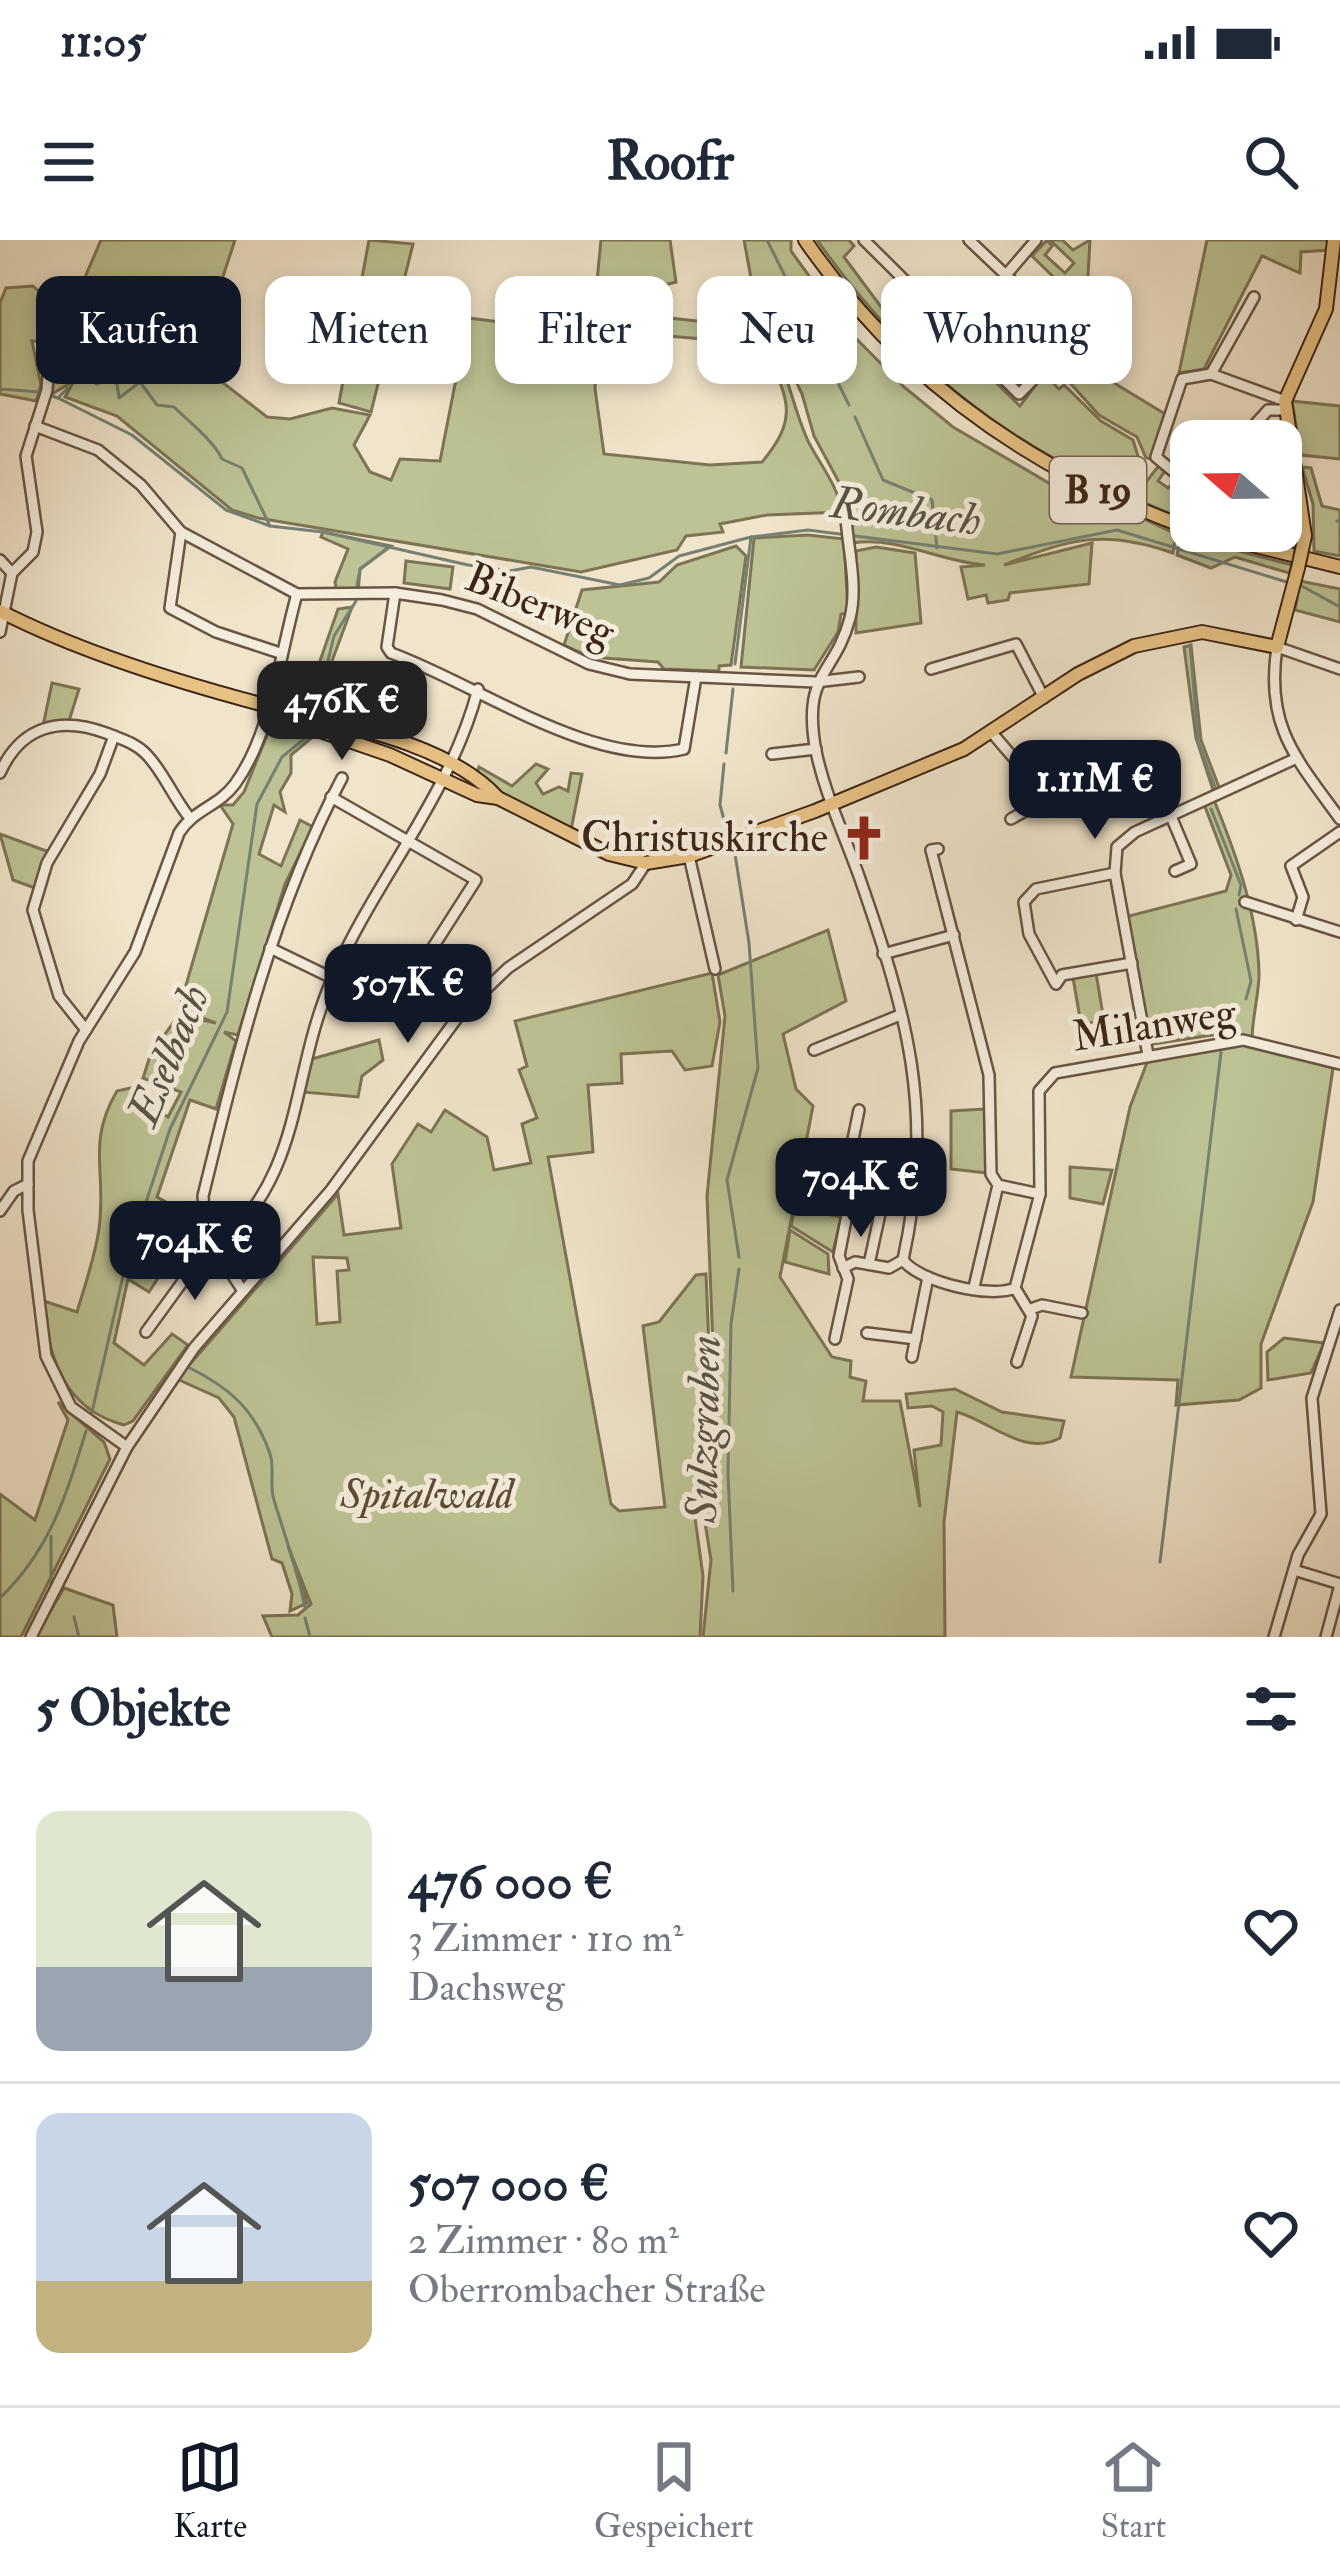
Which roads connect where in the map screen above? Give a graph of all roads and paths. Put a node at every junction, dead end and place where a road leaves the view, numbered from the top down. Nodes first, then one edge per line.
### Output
1 (805, 240) edge
2 (863, 240) edge
3 (969, 240) edge
4 (1036, 240) edge
5 (1334, 240) edge
6 (1006, 275) junction
7 (1254, 297) dead end
8 (1211, 374) junction
9 (47, 384) edge
10 (1278, 405) junction
11 (1262, 420) edge
12 (1280, 420) edge
13 (34, 426) junction
14 (1170, 469) edge
15 (1302, 497) edge
16 (845, 518) dead end
17 (1170, 519) edge
18 (181, 532) junction
19 (1302, 549) edge
20 (1272, 552) edge
21 (1301, 552) edge
22 (0, 560) edge
23 (1340, 567) edge
24 (12, 573) junction
25 (394, 593) junction
26 (296, 594) junction
27 (3, 613) edge
28 (0, 632) edge
29 (1277, 647) junction
30 (280, 653) junction
31 (931, 669) dead end
32 (1340, 669) edge
33 (695, 676) junction
34 (860, 677) dead end
35 (816, 682) junction
36 (478, 688) junction
37 (1044, 698) junction
38 (266, 706) junction
39 (993, 734) junction
40 (114, 736) junction
41 (816, 749) junction
42 (772, 754) dead end
43 (1297, 758) junction
44 (451, 765) junction
45 (1152, 771) dead end
46 (0, 773) edge
47 (342, 778) dead end
48 (444, 779) junction
49 (332, 797) junction
50 (498, 798) junction
51 (832, 804) junction
52 (1336, 804) edge
53 (189, 817) junction
54 (1172, 817) junction
55 (1011, 819) dead end
56 (1340, 819) edge
57 (1340, 832) edge
58 (411, 843) junction
59 (938, 849) dead end
60 (689, 856) junction
61 (646, 863) junction
62 (1175, 871) dead end
63 (1115, 873) junction
64 (1245, 902) dead end
65 (1296, 920) junction
66 (1340, 932) edge
67 (954, 934) junction
68 (270, 948) junction
69 (884, 954) junction
70 (1132, 963) junction
71 (715, 969) dead end
72 (332, 978) junction
73 (900, 1015) junction
74 (86, 1030) junction
75 (814, 1050) dead end
76 (1148, 1055) junction
77 (1340, 1064) edge
78 (859, 1110) dead end
79 (28, 1184) junction
80 (998, 1185) junction
81 (1040, 1194) junction
82 (880, 1209) dead end
83 (0, 1211) edge
84 (213, 1248) junction
85 (904, 1260) junction
86 (868, 1264) junction
87 (843, 1268) junction
88 (928, 1276) junction
89 (974, 1287) junction
90 (1015, 1288) junction
91 (243, 1291) junction
92 (1031, 1309) junction
93 (1082, 1313) dead end
94 (1340, 1315) edge
95 (146, 1332) dead end
96 (867, 1333) dead end
97 (835, 1339) dead end
98 (916, 1339) junction
99 (912, 1358) dead end
100 (1017, 1362) dead end
101 (127, 1447) junction
102 (1340, 1493) edge
103 (1323, 1495) junction
104 (1294, 1570) junction
105 (1340, 1585) edge
106 (31, 1637) edge
107 (1274, 1637) edge
108 (1326, 1637) edge

1 - 17 main road, B 19
2 - 6 street
3 - 6 street
4 - 6 street
5 - 10 main road
7 - 8 street
8 - 10 street
8 - 14 street
9 - 13 street
10 - 11 street
10 - 12 main road
13 - 18 street, Biberweg
13 - 24 street
15 - 19 main road, bridge
16 - 35 street
18 - 26 street, Biberweg
18 - 30 street
20 - 23 main road, B 19
21 - 29 main road, bridge
22 - 24 street
24 - 27 street
25 - 26 street, Biberweg
25 - 33 street, Biberweg
25 - 36 street
26 - 30 street
27 - 28 street
27 - 38 main road
29 - 32 street
29 - 37 main road
29 - 43 street
30 - 38 street
31 - 37 street
33 - 35 street, Biberweg
33 - 36 street
34 - 35 street, Biberweg
35 - 41 street
36 - 44 street
37 - 39 main road
38 - 44 main road
38 - 48 main road
38 - 53 street
39 - 51 main road
39 - 55 street
40 - 46 street
40 - 53 street
40 - 74 street
41 - 42 street
41 - 51 street
43 - 52 street
43 - 54 street
44 - 48 street
44 - 50 main road
45 - 54 street
47 - 49 street
48 - 50 main road
48 - 58 street
49 - 58 street
49 - 68 street
50 - 61 main road
51 - 60 main road
51 - 69 street
52 - 56 street
53 - 74 street
54 - 62 street
54 - 63 street
57 - 65 street
58 - 72 street
58 - 72 street
59 - 67 street
60 - 61 main road
60 - 71 street
61 - 91 street
63 - 70 street
63 - 70 street
64 - 65 street
65 - 66 street
67 - 69 street
67 - 80 street
68 - 72 street
68 - 84 street
69 - 73 street
70 - 76 street
72 - 84 street
73 - 75 street
73 - 85 street
74 - 79 street
76 - 77 street, Milanweg
76 - 81 street, Milanweg
78 - 87 street
79 - 83 street
79 - 101 street
80 - 81 street
80 - 89 street
81 - 90 street, Milanweg
82 - 86 street
84 - 91 street
84 - 95 street
85 - 86 street
85 - 88 street
86 - 87 street
87 - 97 street
88 - 89 street
88 - 98 street
89 - 90 street
90 - 92 street
91 - 101 street
92 - 93 street
92 - 100 street
94 - 103 street
96 - 98 street
98 - 99 street
101 - 106 street
102 - 103 street
103 - 104 street
104 - 105 street
104 - 107 street
105 - 108 street

